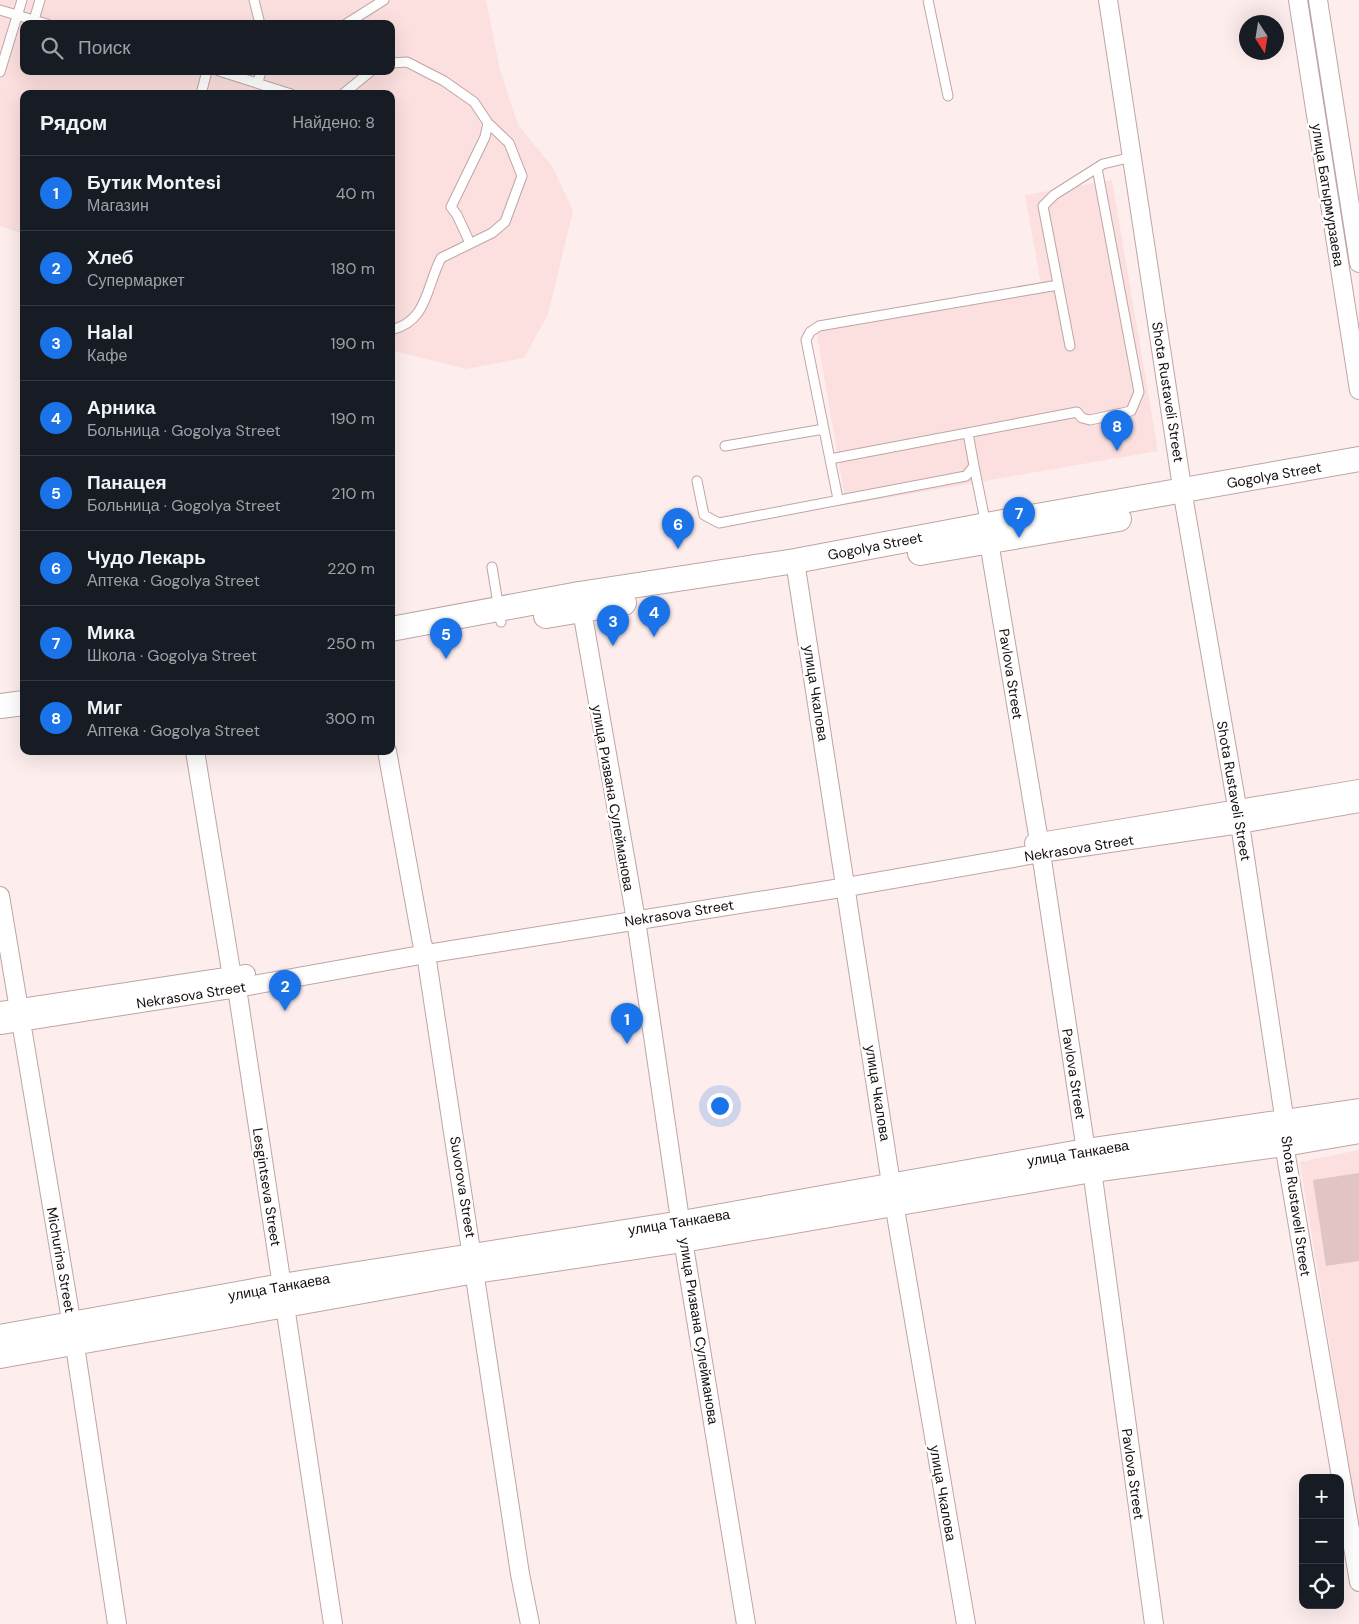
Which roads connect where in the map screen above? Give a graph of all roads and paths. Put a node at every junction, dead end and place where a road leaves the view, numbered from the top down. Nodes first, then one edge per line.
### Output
1 (22, 0) edge
2 (40, 0) edge
3 (254, 0) edge
4 (384, 0) edge
5 (928, 0) edge
6 (1108, 0) edge
7 (1298, 0) edge
8 (1318, 0) edge
9 (0, 10) edge
10 (18, 15) junction
11 (34, 20) joint
12 (259, 20) edge
13 (352, 20) edge
14 (395, 63) edge
15 (0, 72) edge
16 (206, 75) edge
17 (233, 75) edge
18 (260, 75) edge
19 (367, 75) edge
20 (258, 82) junction
21 (202, 90) edge
22 (280, 90) edge
23 (348, 90) edge
24 (948, 96) dead end
25 (488, 123) junction
26 (1132, 157) junction
27 (1096, 168) junction
28 (470, 243) junction
29 (1359, 263) edge
30 (1058, 285) junction
31 (395, 329) edge
32 (1070, 346) dead end
33 (1359, 390) edge
34 (824, 429) junction
35 (968, 433) junction
36 (725, 446) dead end
37 (830, 459) junction
38 (1359, 459) edge
39 (974, 466) junction
40 (1359, 474) edge
41 (697, 480) dead end
42 (838, 499) junction
43 (1184, 499) junction
44 (988, 533) junction
45 (492, 567) dead end
46 (797, 568) junction
47 (580, 602) junction
48 (499, 615) junction
49 (395, 628) edge
50 (395, 642) edge
51 (20, 689) edge
52 (0, 692) edge
53 (20, 704) edge
54 (0, 706) edge
55 (196, 755) edge
56 (388, 755) edge
57 (1359, 790) edge
58 (1359, 803) edge
59 (1239, 817) junction
60 (1040, 848) junction
61 (846, 882) junction
62 (0, 896) edge
63 (634, 916) junction
64 (424, 948) junction
65 (235, 983) junction
66 (0, 1011) edge
67 (19, 1015) junction
68 (0, 1026) edge
69 (1359, 1111) edge
70 (1359, 1131) edge
71 (1285, 1133) junction
72 (1089, 1161) junction
73 (893, 1194) junction
74 (683, 1231) junction
75 (474, 1263) junction
76 (283, 1296) junction
77 (73, 1335) junction
78 (0, 1337) edge
79 (0, 1356) edge
80 (1359, 1582) edge
81 (118, 1624) edge
82 (332, 1624) edge
83 (530, 1624) edge
84 (746, 1624) edge
85 (966, 1624) edge
86 (1154, 1624) edge

1 - 10 lane
2 - 11 lane
3 - 12 lane
4 - 13 lane
5 - 24 lane
6 - 26 street, Shota Rustaveli Street
7 - 33 street, улица Батырмурзаева
8 - 29 street, улица Батырмурзаева
9 - 10 lane
10 - 11 lane
10 - 15 lane
14 - 25 lane
16 - 21 lane
17 - 20 lane
18 - 20 lane
19 - 23 lane
20 - 22 lane
25 - 28 lane
25 - 28 lane
26 - 27 lane
26 - 43 street, Shota Rustaveli Street
27 - 30 lane
27 - 35 lane
28 - 31 lane
30 - 32 lane
30 - 34 lane
34 - 36 lane
34 - 37 lane
35 - 37 lane
35 - 39 lane
37 - 42 lane
38 - 43 main road, Gogolya Street
39 - 42 lane
39 - 44 lane
40 - 43 main road, Gogolya Street
41 - 42 lane
43 - 44 main road, Gogolya Street
43 - 59 street, Shota Rustaveli Street
44 - 46 main road, Gogolya Street
44 - 60 street, Pavlova Street
45 - 48 lane
46 - 47 main road, Gogolya Street
46 - 61 street, улица Чкалова
47 - 48 main road, Gogolya Street
47 - 63 street, улица Ризвана Сулейманова
48 - 49 main road, Gogolya Street
48 - 50 main road, Gogolya Street
51 - 52 main road
53 - 54 main road
55 - 65 street, Lesgintseva Street
56 - 64 street, Suvorova Street
57 - 59 street, Nekrasova Street
58 - 59 street, Nekrasova Street
59 - 60 street, Nekrasova Street
59 - 71 street, Shota Rustaveli Street
60 - 61 street, Nekrasova Street
60 - 72 street, Pavlova Street
61 - 63 street, Nekrasova Street
61 - 73 street, улица Чкалова
62 - 67 street, Michurina Street
63 - 64 street, Nekrasova Street
63 - 74 street, улица Ризвана Сулейманова
64 - 65 street, Nekrasova Street
64 - 75 street, Suvorova Street
65 - 67 street, Nekrasova Street
65 - 76 street, Lesgintseva Street
66 - 67 street, Nekrasova Street
67 - 68 street, Nekrasova Street
67 - 77 street, Michurina Street
69 - 71 main road, улица Танкаева
70 - 71 main road, улица Танкаева
71 - 72 main road, улица Танкаева
71 - 80 street, Shota Rustaveli Street
72 - 73 main road, улица Танкаева
72 - 86 street, Pavlova Street
73 - 74 main road, улица Танкаева
73 - 85 street, улица Чкалова
74 - 75 main road, улица Танкаева
74 - 84 street, улица Ризвана Сулейманова
75 - 76 main road, улица Танкаева
75 - 83 street, Suvorova Street
76 - 77 main road, улица Танкаева
76 - 82 street, Lesgintseva Street
77 - 78 main road, улица Танкаева
77 - 79 main road, улица Танкаева
77 - 81 street, Michurina Street

